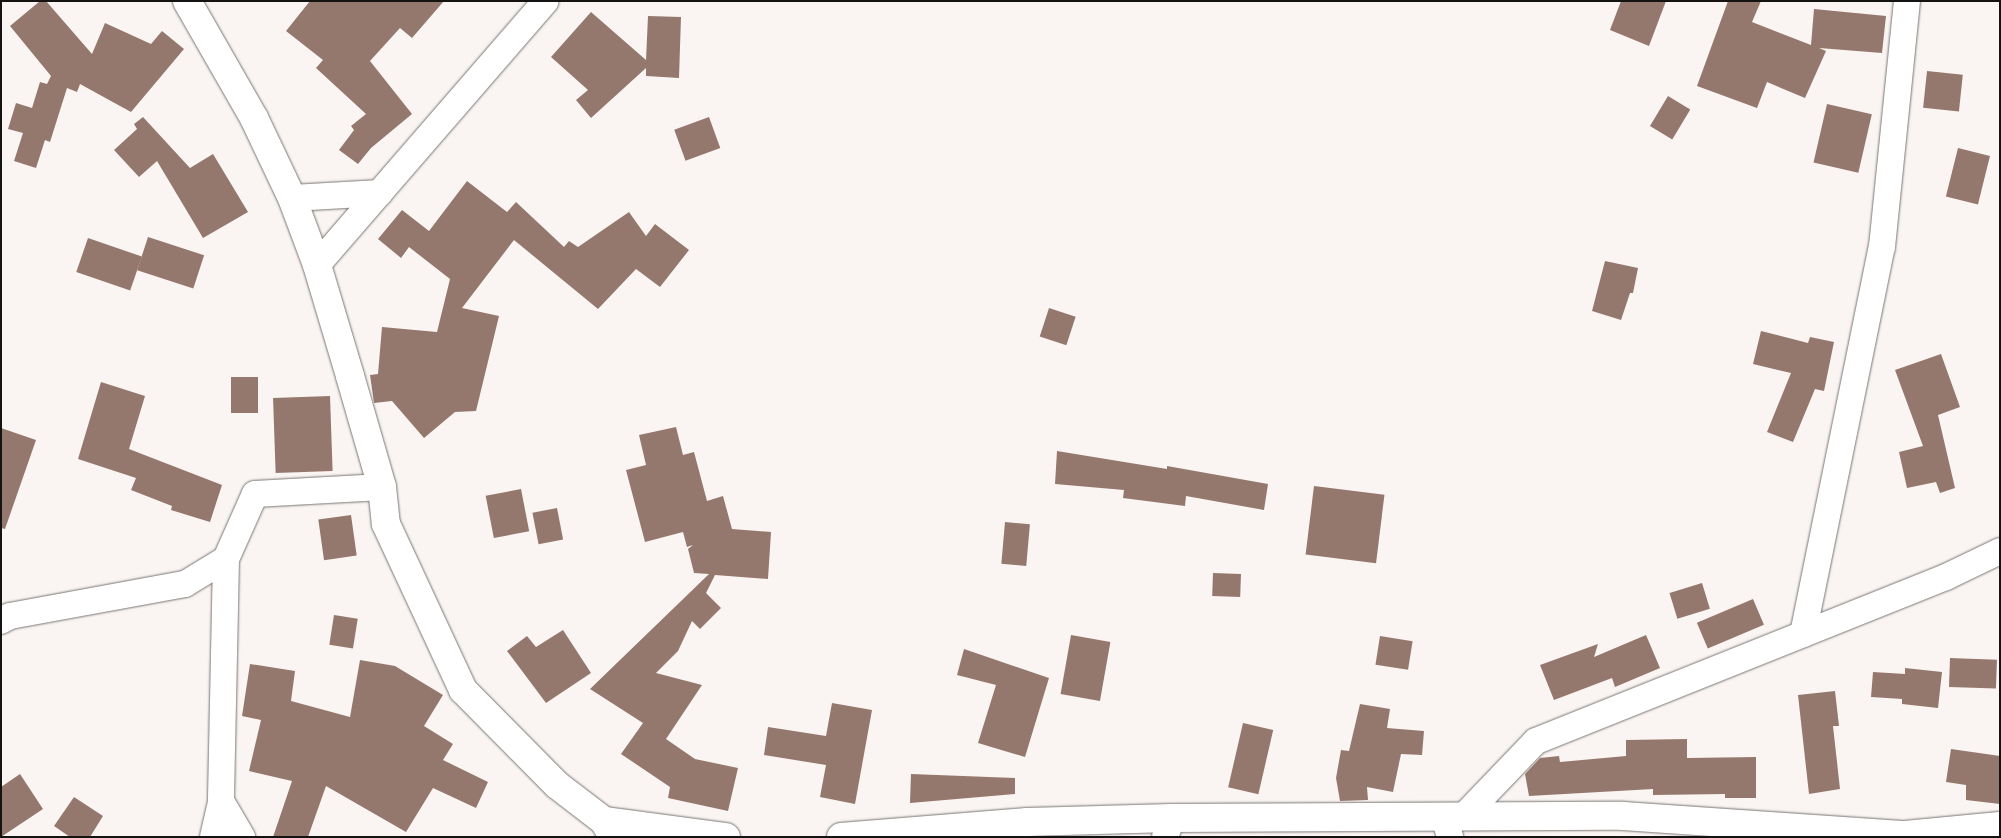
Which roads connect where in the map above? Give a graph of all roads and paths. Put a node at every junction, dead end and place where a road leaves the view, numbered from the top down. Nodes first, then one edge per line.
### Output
1 (187, 1) edge
2 (546, 1) edge
3 (1907, 1) edge
4 (380, 193) junction
5 (292, 198) junction
6 (317, 265) junction
7 (382, 487) junction
8 (2000, 551) edge
9 (226, 560) junction
10 (4, 615) edge
11 (1803, 634) junction
12 (221, 801) junction
13 (1452, 824) edge
14 (2000, 826) edge
15 (1169, 827) edge
16 (609, 829) edge
17 (1906, 836) edge
18 (213, 837) edge
19 (242, 837) edge
20 (726, 837) edge
21 (841, 837) edge

1 - 5 street
2 - 4 street
3 - 11 street
4 - 5 street
4 - 6 street
5 - 6 street
6 - 7 street
7 - 9 street
7 - 16 street
8 - 11 street
9 - 10 street
9 - 12 street
11 - 13 street
12 - 18 street
12 - 19 street
13 - 15 street
13 - 17 street
14 - 17 street
15 - 21 street
16 - 20 street

